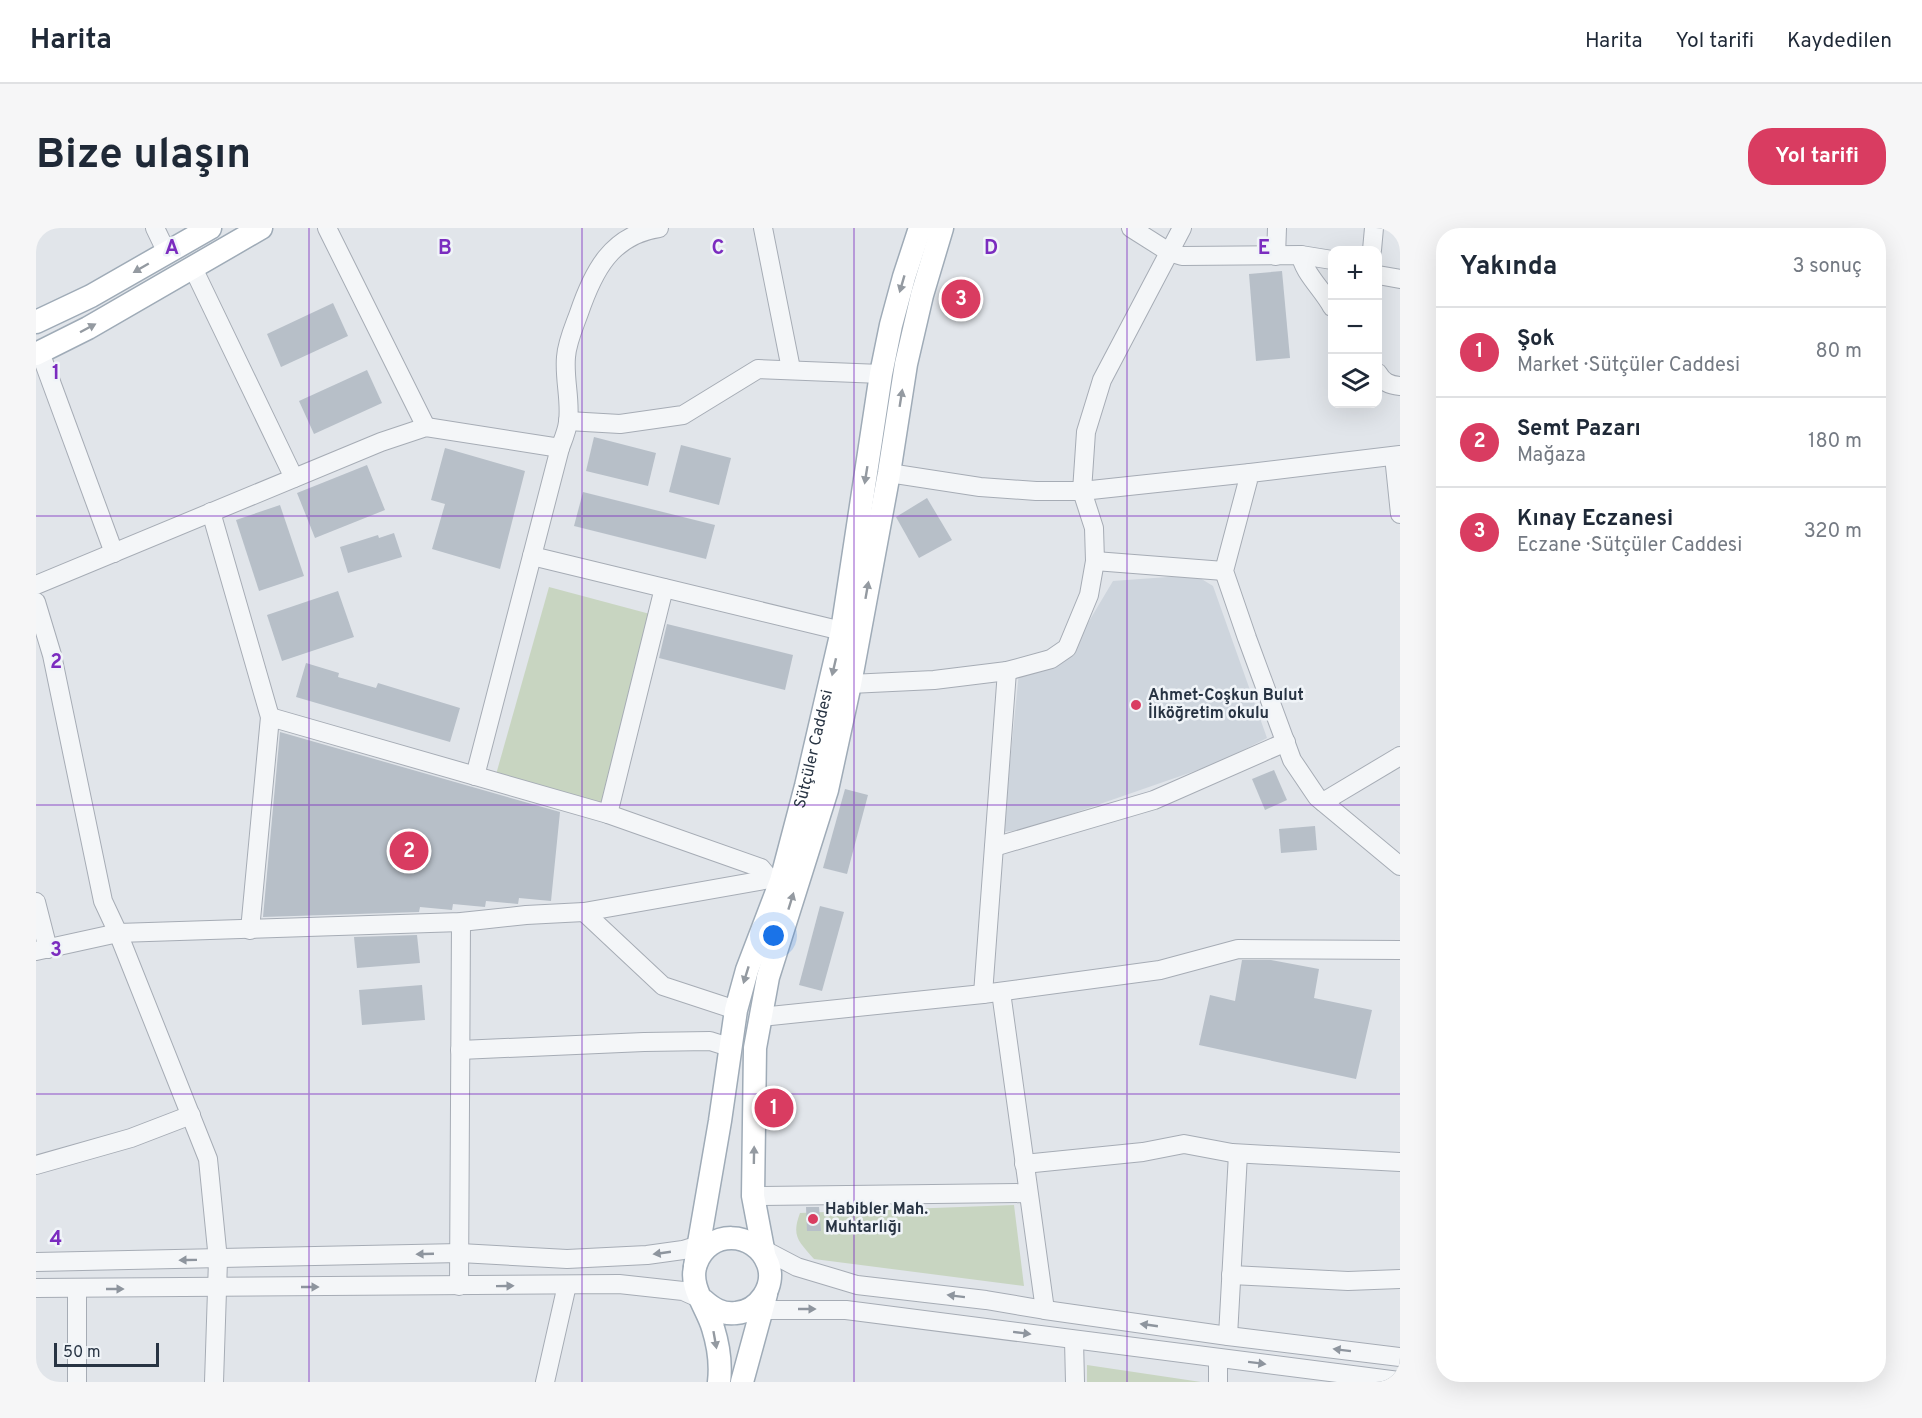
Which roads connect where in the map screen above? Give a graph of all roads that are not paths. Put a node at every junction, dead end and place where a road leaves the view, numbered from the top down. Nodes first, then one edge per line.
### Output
1 (155, 228) edge
2 (210, 228) edge
3 (261, 228) edge
4 (327, 228) edge
5 (659, 228) edge
6 (763, 228) edge
7 (920, 228) edge
8 (942, 228) edge
9 (1131, 228) edge
10 (1182, 228) edge
11 (1277, 228) edge
12 (1374, 228) edge
13 (1372, 246) edge
14 (1169, 252) junction
15 (167, 253) junction
16 (1301, 255) junction
17 (1276, 256) junction
18 (1328, 259) edge
19 (194, 268) junction
20 (1382, 276) edge
21 (1400, 279) edge
22 (1328, 300) edge
23 (36, 322) edge
24 (38, 353) edge
25 (792, 369) junction
26 (881, 374) junction
27 (1382, 380) edge
28 (1400, 386) edge
29 (568, 421) junction
30 (426, 427) junction
31 (560, 448) junction
32 (1397, 455) edge
33 (889, 472) junction
34 (1250, 473) junction
35 (294, 478) junction
36 (1082, 491) junction
37 (211, 512) junction
38 (1400, 514) edge
39 (114, 553) junction
40 (532, 556) junction
41 (1095, 561) junction
42 (1224, 571) junction
43 (36, 585) edge
44 (664, 588) junction
45 (36, 602) edge
46 (842, 631) junction
47 (1007, 671) junction
48 (850, 684) junction
49 (270, 717) junction
50 (1286, 742) junction
51 (1400, 756) edge
52 (475, 776) junction
53 (1323, 802) junction
54 (608, 814) junction
55 (994, 847) junction
56 (1400, 866) edge
57 (776, 880) junction
58 (36, 902) edge
59 (585, 912) junction
60 (461, 922) junction
61 (250, 930) junction
62 (118, 933) junction
63 (42, 950) edge
64 (1400, 950) edge
65 (1001, 992) junction
66 (982, 994) junction
67 (735, 1010) junction
68 (761, 1017) junction
69 (729, 1047) junction
70 (460, 1050) junction
71 (191, 1115) junction
72 (1238, 1154) junction
73 (1400, 1162) edge
74 (1024, 1164) junction
75 (36, 1165) edge
76 (1029, 1193) junction
77 (753, 1196) junction
78 (704, 1250) junction
79 (761, 1250) junction
80 (460, 1253) junction
81 (218, 1260) junction
82 (36, 1262) edge
83 (1231, 1275) junction
84 (1400, 1279) edge
85 (567, 1285) junction
86 (459, 1286) junction
87 (36, 1288) edge
88 (218, 1288) junction
89 (76, 1289) junction
90 (703, 1300) junction
91 (759, 1304) junction
92 (1044, 1310) junction
93 (1228, 1336) junction
94 (1074, 1340) junction
95 (1400, 1357) edge
96 (1218, 1358) junction
97 (1348, 1378) edge
98 (1400, 1381) edge
99 (77, 1382) edge
100 (214, 1382) edge
101 (545, 1382) edge
102 (719, 1382) edge
103 (742, 1382) edge
104 (1076, 1382) edge
105 (1218, 1382) edge

1 - 15 street
2 - 15 main road
3 - 19 main road
4 - 30 street
5 - 29 street
6 - 25 street
7 -> 26 main road, Sütçüler Caddesi
33 -> 8 main road, Sütçüler Caddesi
9 - 14 street
10 - 14 street
11 - 17 street
12 - 13 street
14 - 17 street
14 - 36 street
15 -> 23 main road
16 - 17 street
16 - 18 street
16 - 22 street
24 -> 19 main road
19 - 35 street
20 - 21 street
24 - 39 street
25 - 26 street
25 - 29 street
26 -> 46 main road, Sütçüler Caddesi
27 - 28 street
29 - 31 street
30 - 31 street
30 - 35 street
31 - 40 street
32 - 34 street
32 - 38 street
33 - 36 street
48 -> 33 main road, Sütçüler Caddesi
34 - 36 street
34 - 42 street
35 - 37 street
36 - 41 street
37 - 39 street
37 - 49 street
39 - 43 street
40 - 44 street
40 - 52 street
41 - 42 street
41 - 47 street
42 - 50 street
44 - 46 street
44 - 54 street
45 - 62 street
46 -> 57 main road, Sütçüler Caddesi
47 - 48 street
47 - 55 street
68 -> 48 main road, Sütçüler Caddesi
49 - 52 street
49 - 61 street
50 - 53 street
50 - 55 street
51 - 53 street
52 - 54 street
53 - 56 street
54 - 57 street
55 - 66 street
57 - 59 street
57 -> 67 main road, Sütçüler Caddesi
58 - 63 street
59 - 60 street
59 - 67 street
60 - 61 street
60 - 70 street
61 - 62 street
62 - 63 street
62 - 71 street
64 - 65 street
65 - 66 street
65 - 74 street
66 - 68 street
67 - 69 main road, Sütçüler Caddesi
77 -> 68 main road, Sütçüler Caddesi
69 - 70 street
69 - 78 main road, Sütçüler Caddesi
70 - 80 street
71 - 75 street
71 - 81 street
72 - 73 street
72 - 74 street
72 - 83 street
74 - 76 street
76 - 77 street
76 - 92 street
77 - 79 main road, Sütçüler Caddesi
78 - 79 main road
78 -> 80 street
78 - 90 main road
79 - 91 main road
92 -> 79 street
80 -> 81 street
80 - 86 street
81 -> 82 street
81 - 88 street
83 - 84 street
83 - 93 street
86 -> 85 street
85 - 90 street
85 - 101 street
88 -> 86 street
87 - 89 street
89 -> 88 street
88 - 100 street
89 - 99 street
90 - 91 main road
90 -> 102 main road
91 -> 94 street
91 - 103 main road
93 -> 92 street
95 -> 93 street
94 - 96 street
94 - 104 street
96 -> 97 street
96 - 105 street
97 - 98 street

